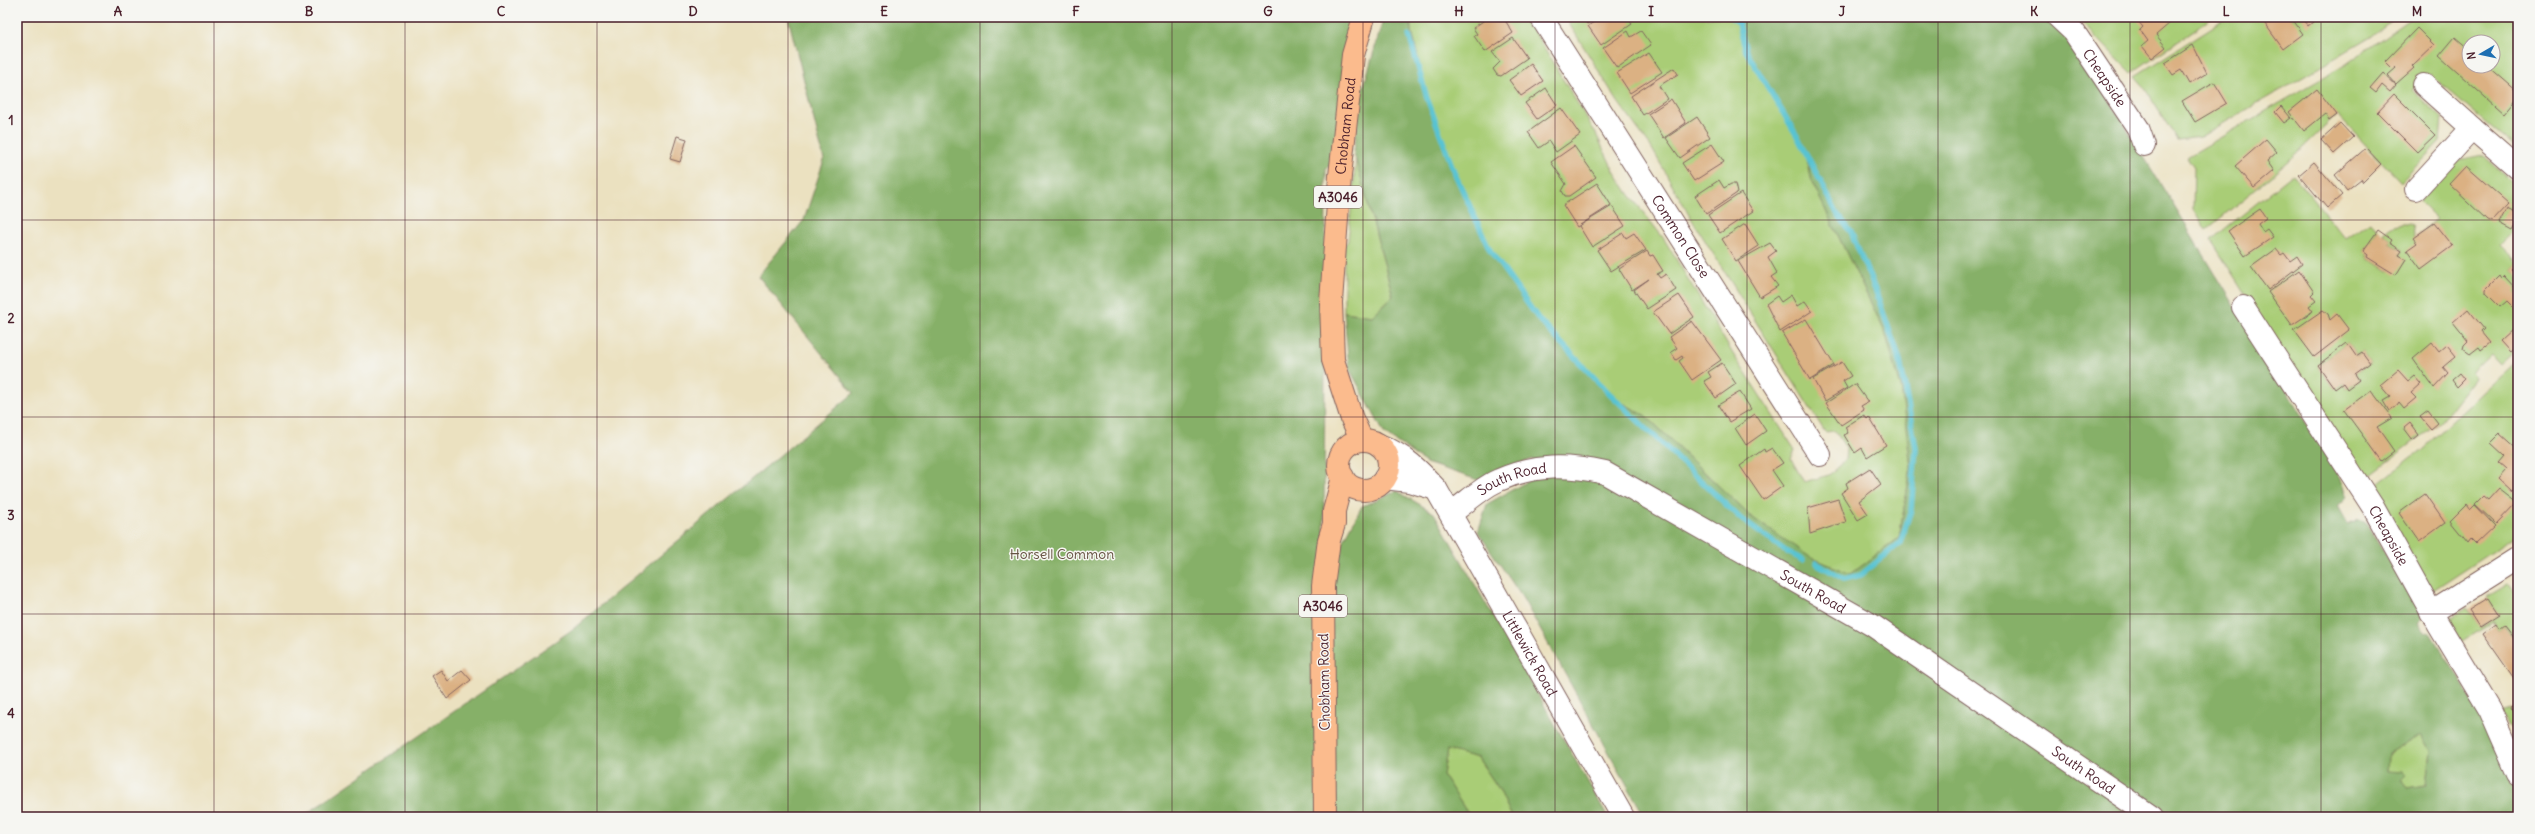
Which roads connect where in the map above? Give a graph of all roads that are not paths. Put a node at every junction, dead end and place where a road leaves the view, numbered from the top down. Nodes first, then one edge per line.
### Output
1 (1364, 17) edge
2 (1541, 17) edge
3 (2058, 17) edge
4 (2424, 85) dead end
5 (2472, 128) junction
6 (2144, 145) dead end
7 (2518, 168) edge
8 (2416, 189) dead end
9 (2243, 307) dead end
10 (1338, 379) junction
11 (1371, 442) junction
12 (1820, 455) dead end
13 (1341, 456) junction
14 (1343, 477) junction
15 (1376, 483) junction
16 (1436, 489) junction
17 (1451, 513) junction
18 (1334, 524) junction
19 (2518, 558) edge
20 (2431, 613) junction
21 (2518, 774) edge
22 (1325, 817) edge
23 (1623, 817) edge
24 (2152, 817) edge

1 - 10 main road, Chobham Road / A3046
2 - 12 street, Common Close
3 - 6 street, Cheapside
4 - 5 street
5 - 7 street
5 - 8 street
9 - 20 street, Cheapside
10 - 11 main road, Chobham Road / A3046
10 - 13 main road, Chobham Road / A3046
11 - 13 main road
11 - 15 main road
11 - 16 street, Littlewick Road
13 - 14 main road
14 - 15 main road
14 - 18 main road, Chobham Road / A3046
15 - 16 street
15 - 18 main road, Chobham Road / A3046
16 - 17 street, Littlewick Road
17 - 23 street, Littlewick Road
17 - 24 street, South Road
18 - 22 main road, Chobham Road / A3046
19 - 20 street
20 - 21 street, Cheapside

